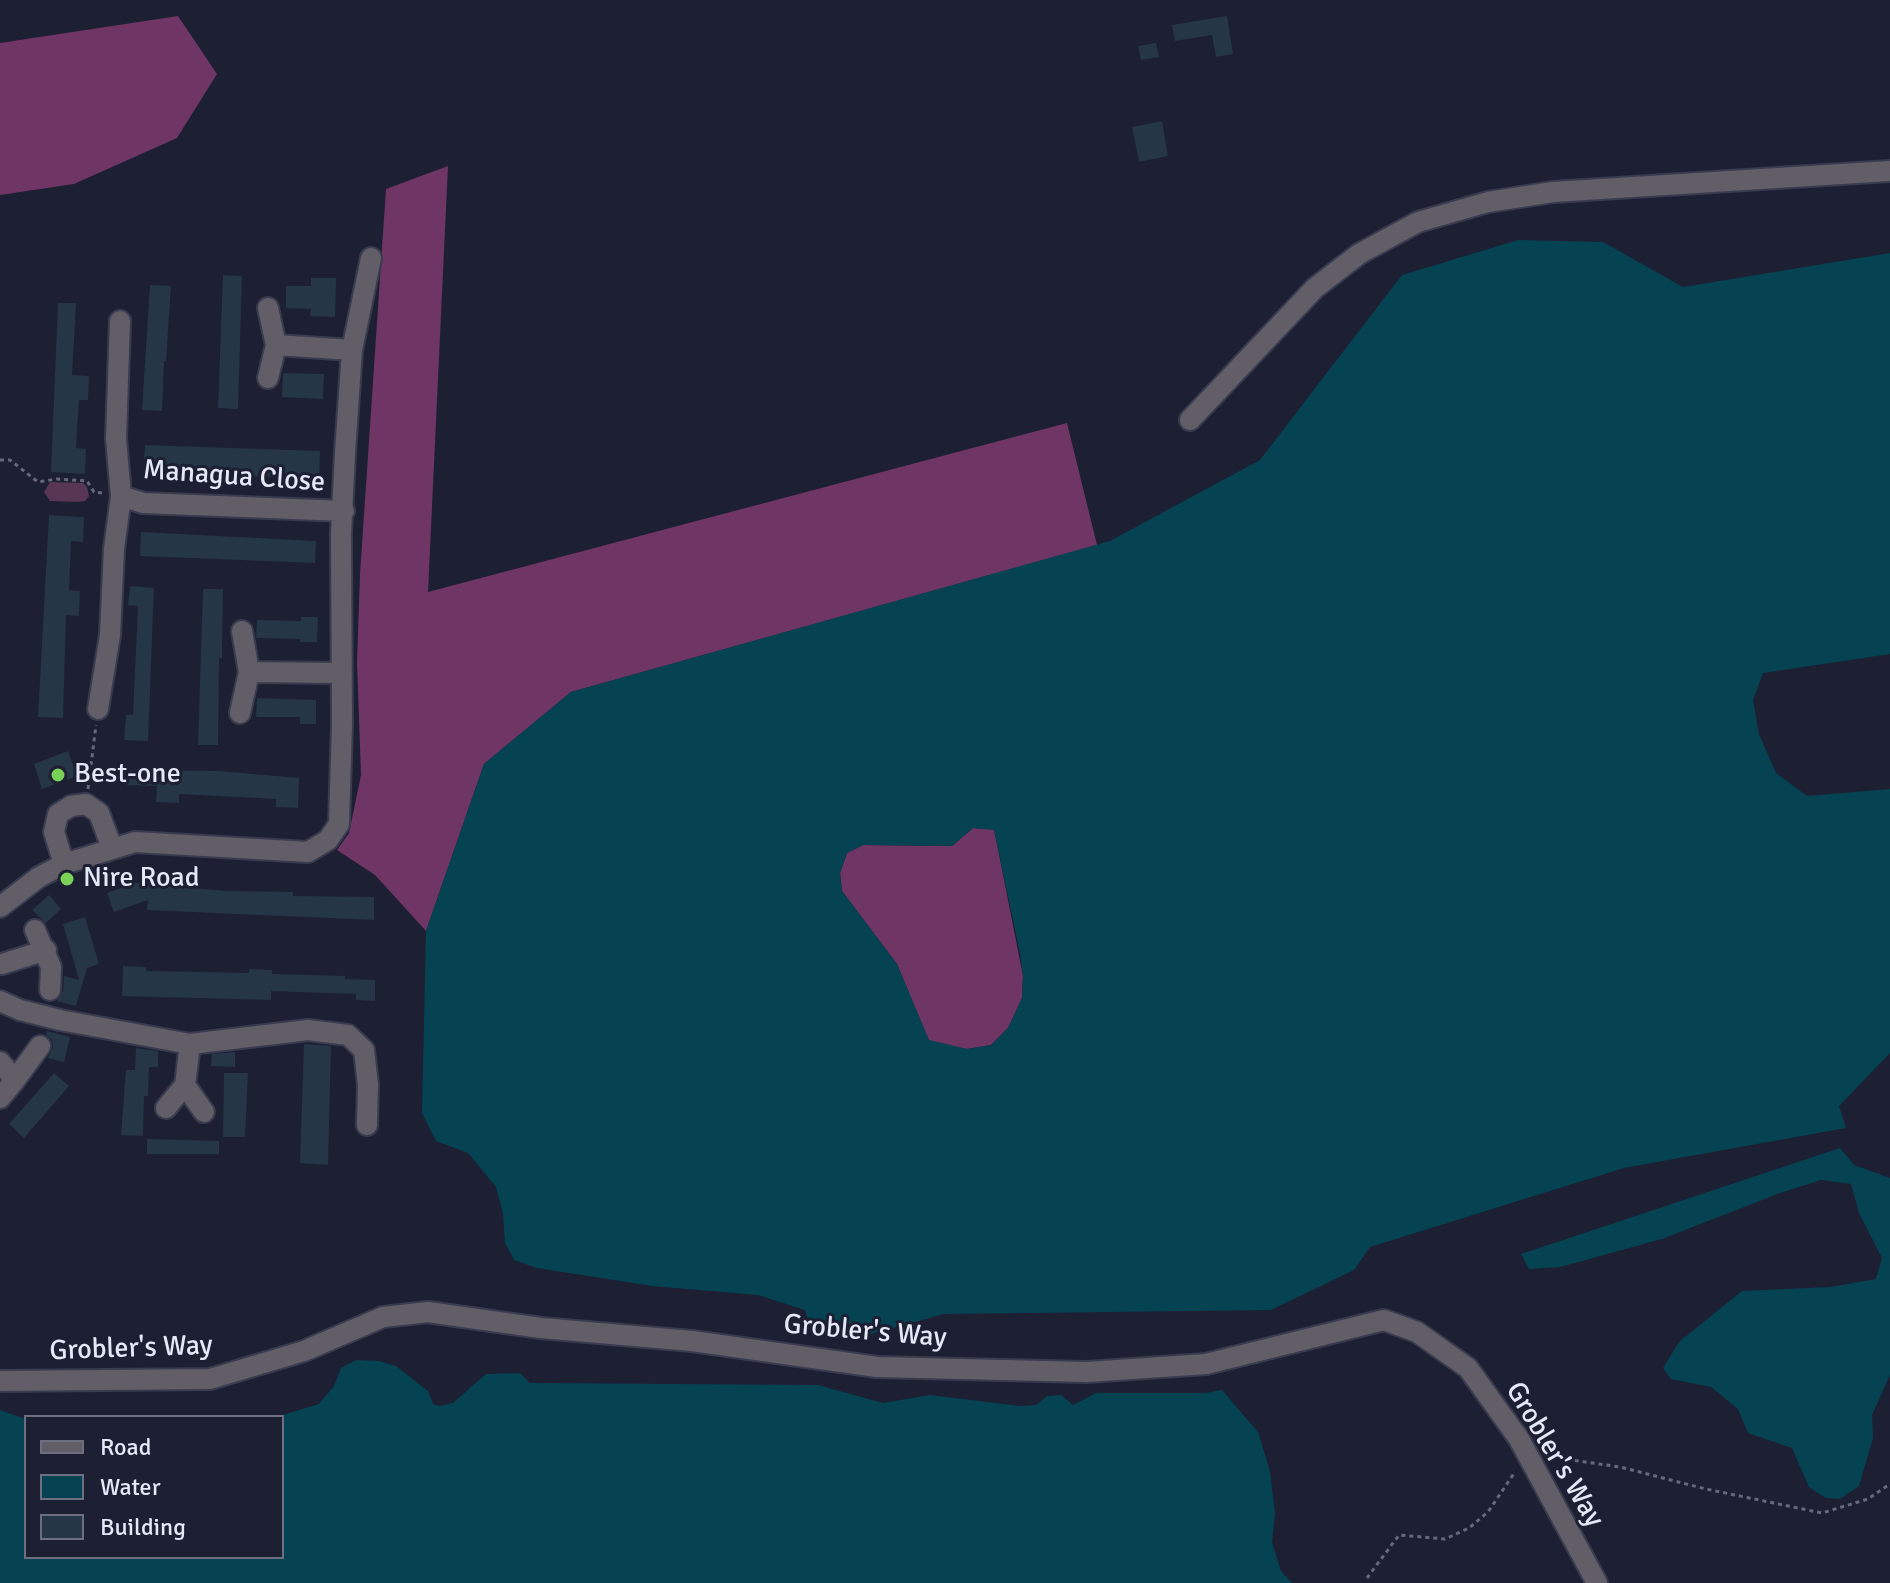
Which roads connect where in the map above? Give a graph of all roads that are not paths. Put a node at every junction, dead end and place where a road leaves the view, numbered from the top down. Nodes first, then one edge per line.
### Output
1 (1890, 171) edge
2 (371, 258) dead end
3 (268, 308) dead end
4 (120, 321) dead end
5 (276, 345) junction
6 (352, 350) junction
7 (268, 378) dead end
8 (1190, 420) dead end
9 (121, 496) junction
10 (344, 511) junction
11 (242, 631) dead end
12 (249, 672) junction
13 (341, 673) junction
14 (98, 709) road end
15 (240, 713) dead end
16 (112, 848) junction
17 (64, 864) junction
18 (0, 907) edge
19 (35, 930) dead end
20 (46, 950) junction
21 (1, 962) edge
22 (50, 990) dead end
23 (0, 991) edge
24 (0, 1001) edge
25 (190, 1044) junction
26 (40, 1046) dead end
27 (0, 1062) edge
28 (15, 1080) junction
29 (185, 1085) junction
30 (0, 1098) edge
31 (166, 1108) dead end
32 (204, 1112) dead end
33 (367, 1125) dead end
34 (0, 1381) edge
35 (1597, 1583) edge

1 - 8 street
2 - 6 street
3 - 5 street
4 - 9 street, Managua Close
5 - 6 street
5 - 7 street
6 - 10 street
9 - 10 street, Managua Close
9 - 14 street, Managua Close
10 - 13 street
11 - 12 street
12 - 13 street
12 - 15 street
13 - 16 street
16 - 17 street
16 - 17 street
17 - 18 street
19 - 20 street
20 - 21 street
20 - 22 street
21 - 23 street
24 - 25 street
25 - 29 street
25 - 33 street
26 - 28 street
27 - 28 street
28 - 30 street
29 - 31 street
29 - 32 street
34 - 35 street, Grobler's Way

